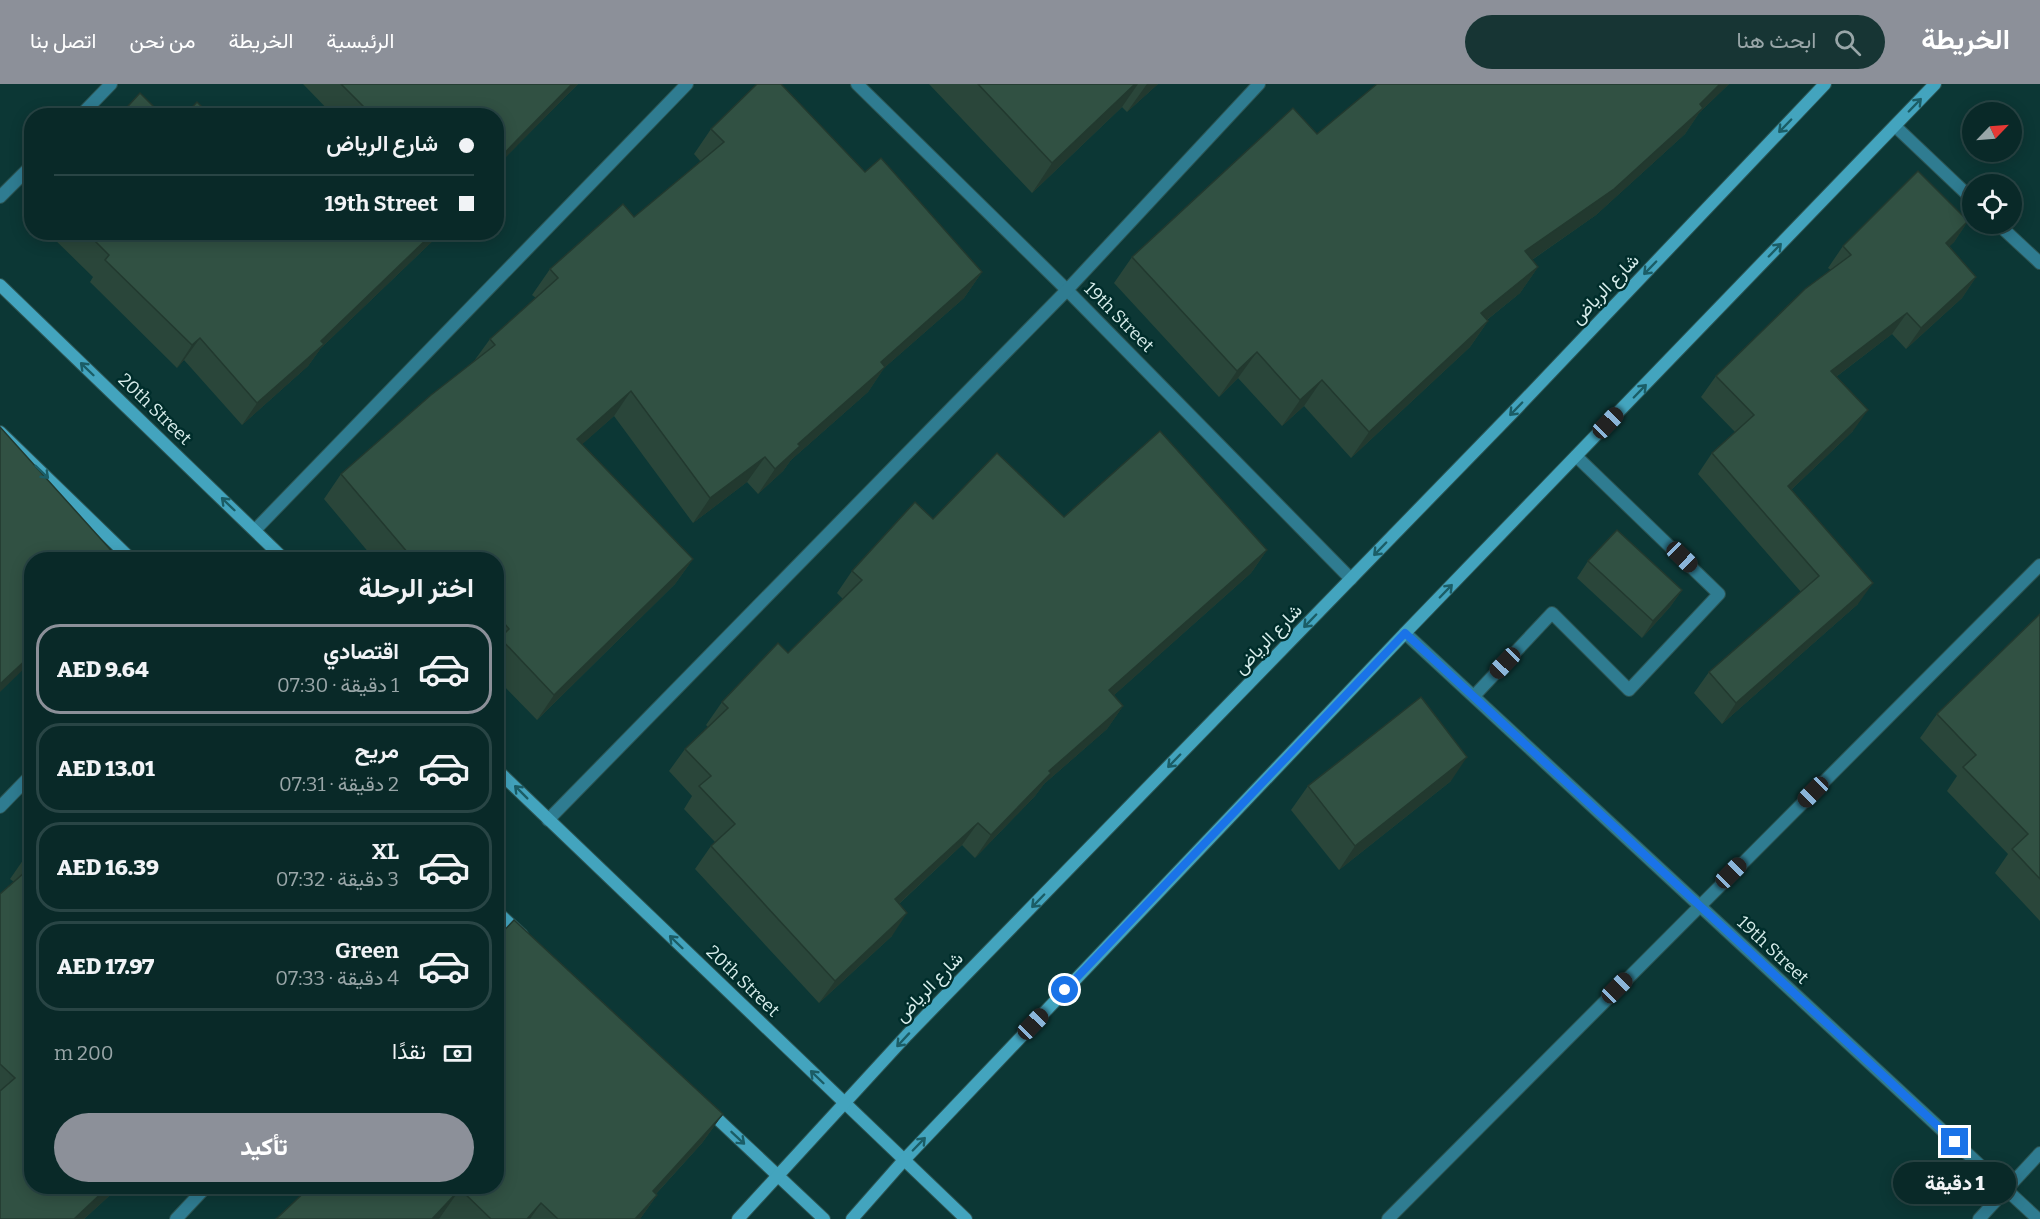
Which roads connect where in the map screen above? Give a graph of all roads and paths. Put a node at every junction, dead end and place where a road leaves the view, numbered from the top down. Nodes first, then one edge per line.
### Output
1 (111, 84) edge
2 (687, 84) edge
3 (857, 84) edge
4 (1259, 84) edge
5 (1825, 84) edge
6 (1935, 84) edge
7 (88, 108) edge
8 (1895, 126) junction
9 (24, 173) edge
10 (1962, 190) edge
11 (0, 197) edge
12 (2009, 234) edge
13 (2040, 263) edge
14 (0, 285) edge
15 (1066, 290) junction
16 (0, 432) edge
17 (1576, 456) junction
18 (255, 530) junction
19 (124, 552) edge
20 (277, 552) edge
21 (2040, 565) edge
22 (1351, 579) junction
23 (1405, 633) junction
24 (1474, 696) junction
25 (504, 777) edge
26 (24, 782) edge
27 (0, 807) edge
28 (549, 820) junction
29 (1699, 905) junction
30 (504, 919) edge
31 (531, 944) edge
32 (693, 1096) edge
33 (845, 1104) junction
34 (2040, 1153) edge
35 (904, 1160) junction
36 (779, 1177) junction
37 (2006, 1189) junction
38 (199, 1194) edge
39 (176, 1219) edge
40 (738, 1219) edge
41 (824, 1219) edge
42 (852, 1219) edge
43 (966, 1219) edge
44 (1388, 1219) edge
45 (1979, 1219) edge
46 (2038, 1219) edge

1 - 7 street
2 - 18 street
3 - 15 street, 19th Street
4 - 15 street
5 -> 22 main road, شارع الرياض
8 -> 6 main road
8 - 10 street
17 -> 8 main road
9 - 11 street
12 - 13 street
18 -> 14 main road, 20th Street
15 - 22 street, 19th Street
15 - 28 street
16 -> 19 main road
23 -> 17 main road
17 - 24 street
18 - 20 main road, 20th Street
21 - 29 street
22 -> 33 main road, شارع الرياض
23 - 24 street, 19th Street
35 -> 23 main road
24 - 29 street, 19th Street
28 -> 25 main road, 20th Street
26 - 27 street
33 -> 28 main road, 20th Street
29 - 37 street, 19th Street
29 - 44 street
30 - 31 main road
32 -> 36 main road
33 - 35 main road, 20th Street
33 - 36 main road, شارع الرياض
34 - 37 street
35 - 42 main road
35 - 43 main road, 20th Street
36 - 40 main road, شارع الرياض
36 - 41 main road
37 - 45 street
37 - 46 street, 19th Street
38 - 39 street

